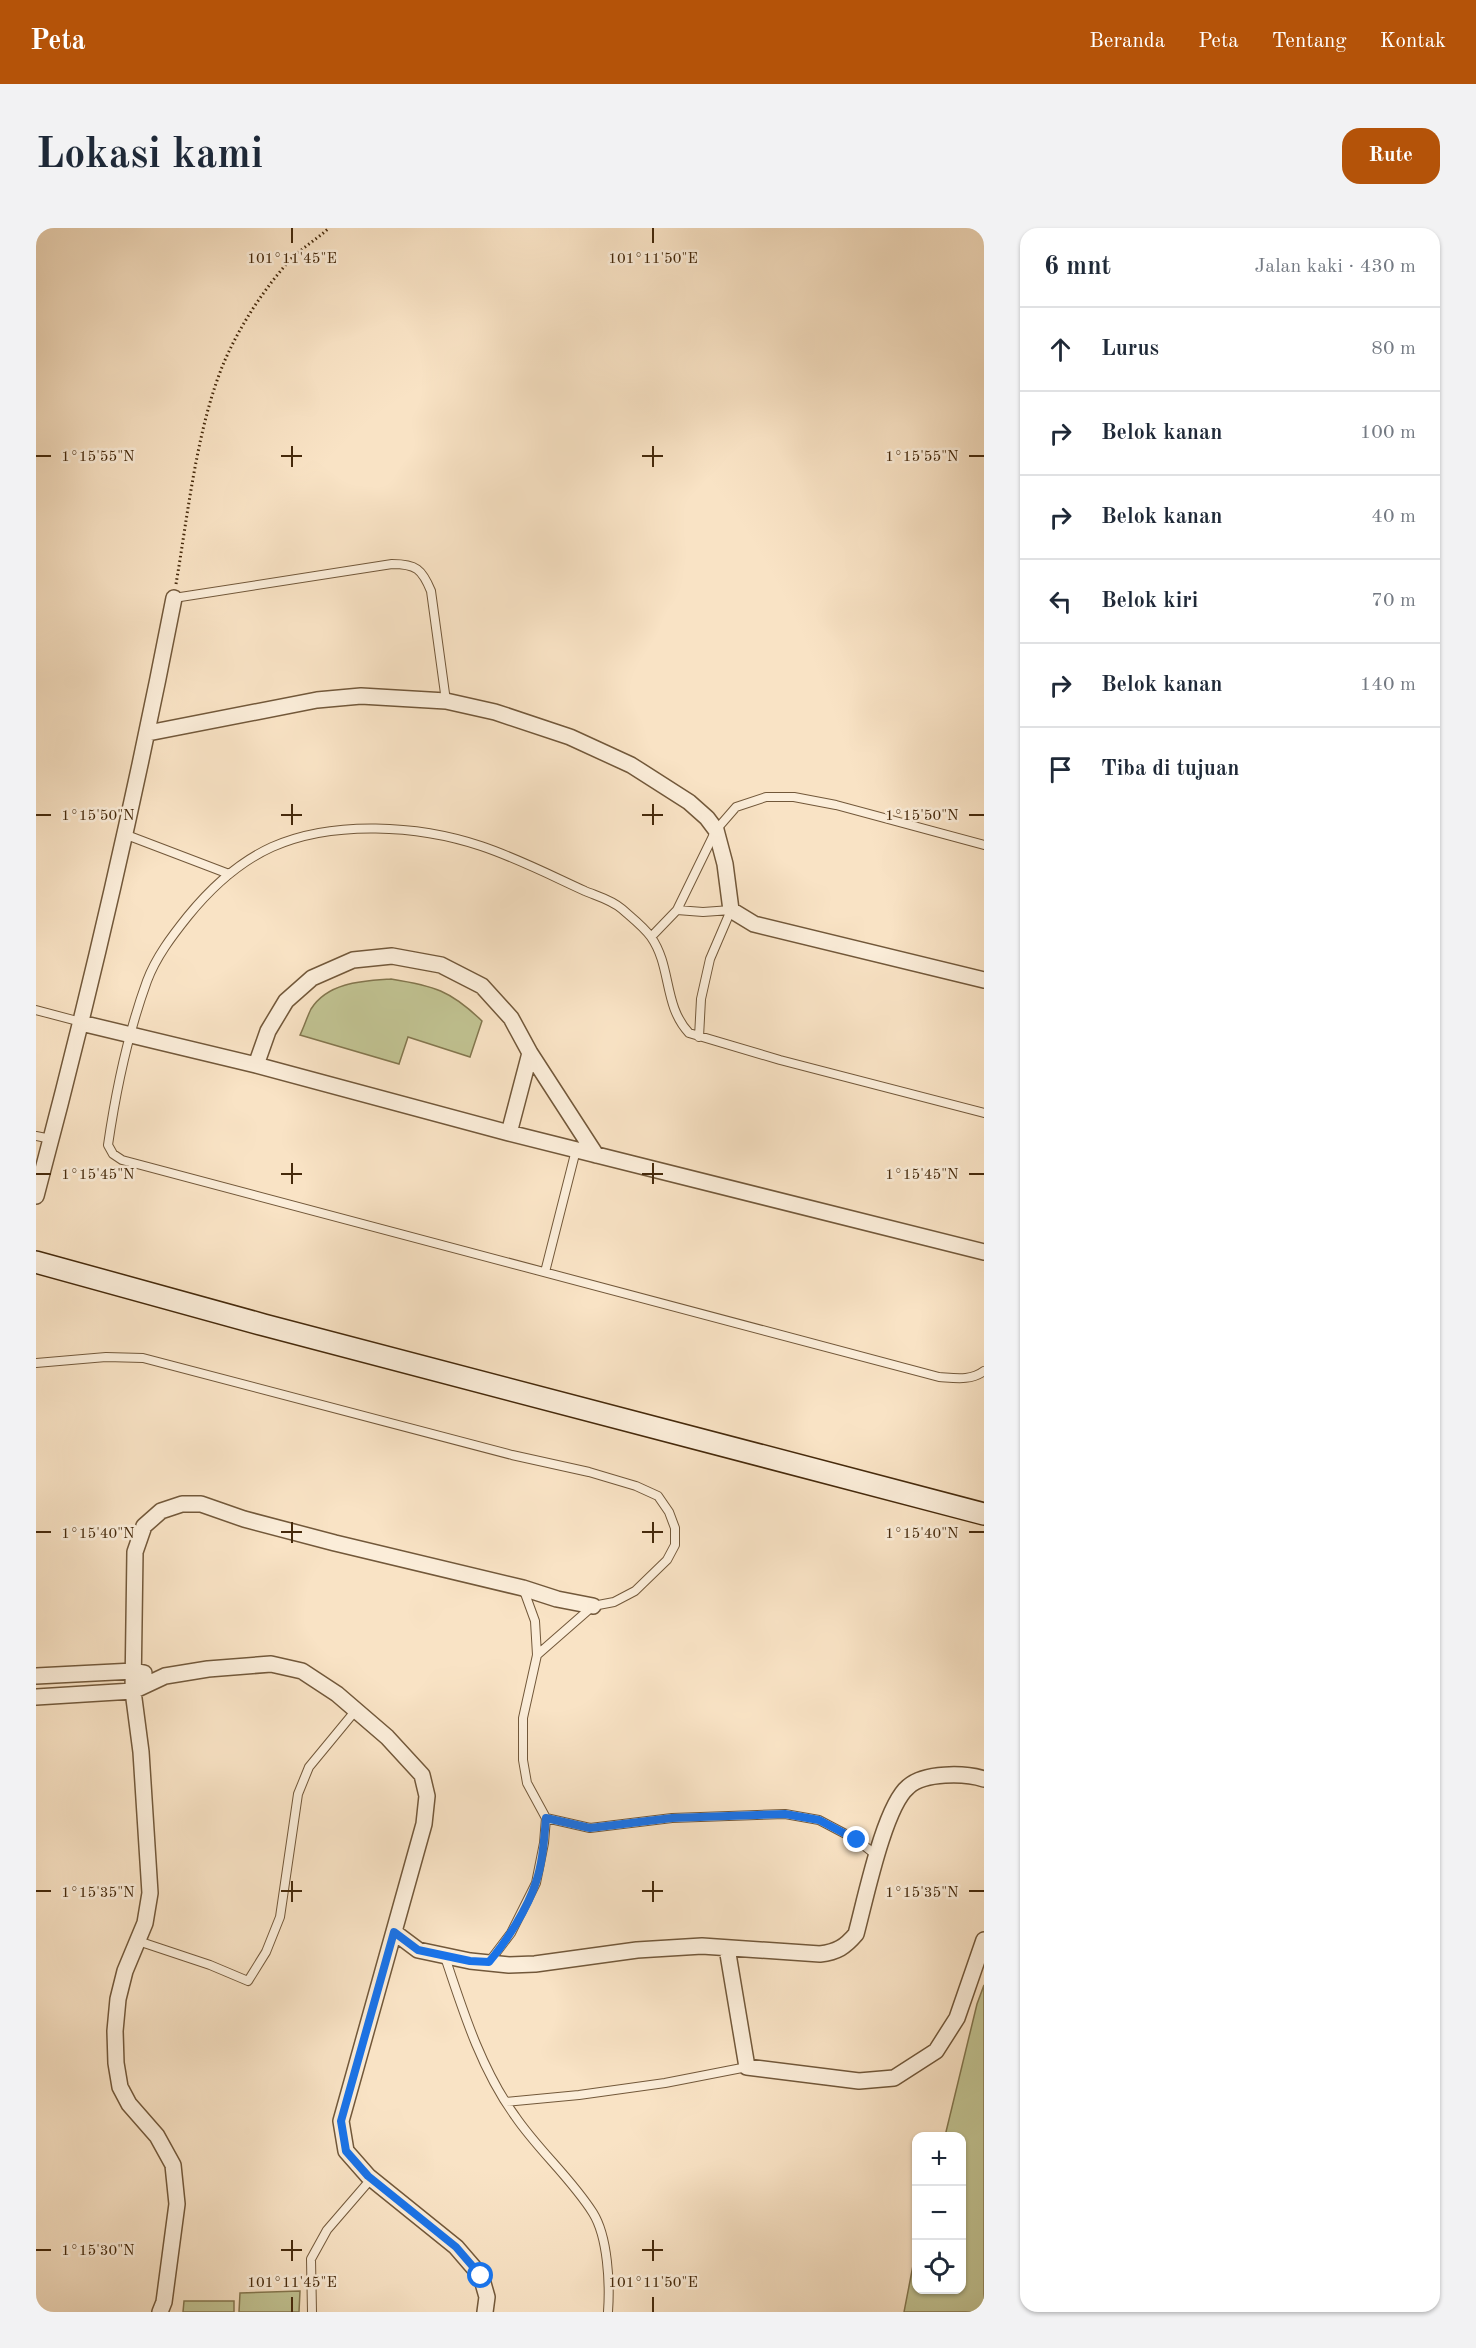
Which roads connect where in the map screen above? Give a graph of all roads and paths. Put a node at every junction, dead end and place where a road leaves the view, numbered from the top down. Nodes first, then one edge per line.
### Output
1 (329, 228) edge
2 (174, 598) junction
3 (446, 701) junction
4 (148, 733) junction
5 (716, 830) junction
6 (124, 834) junction
7 (984, 845) edge
8 (229, 874) junction
9 (677, 910) junction
10 (731, 910) junction
11 (651, 937) junction
12 (984, 980) edge
13 (36, 1010) edge
14 (81, 1023) junction
15 (131, 1034) junction
16 (699, 1037) junction
17 (531, 1053) junction
18 (256, 1065) junction
19 (984, 1113) edge
20 (509, 1133) junction
21 (44, 1137) edge
22 (576, 1150) junction
23 (596, 1155) junction
24 (36, 1196) edge
25 (984, 1252) edge
26 (36, 1262) edge
27 (545, 1272) junction
28 (36, 1363) edge
29 (984, 1371) edge
30 (984, 1514) edge
31 (524, 1588) junction
32 (593, 1606) junction
33 (537, 1655) junction
34 (134, 1671) junction
35 (36, 1676) edge
36 (165, 1676) junction
37 (133, 1691) junction
38 (36, 1696) edge
39 (356, 1710) junction
40 (984, 1779) edge
41 (546, 1818) junction
42 (877, 1856) junction
43 (394, 1932) junction
44 (984, 1940) edge
45 (138, 1941) junction
46 (727, 1948) junction
47 (445, 1956) junction
48 (489, 1962) junction
49 (747, 2067) junction
50 (506, 2102) junction
51 (370, 2179) junction
52 (160, 2312) edge
53 (312, 2312) edge
54 (485, 2312) edge
55 (608, 2312) edge

1 - 2 path
2 - 3 lane
2 - 4 street
3 - 4 street
3 - 5 street
4 - 6 street
5 - 7 lane
5 - 9 lane
5 - 10 street
6 - 8 lane
6 - 14 street
8 - 11 lane
8 - 15 lane
9 - 10 lane
9 - 11 lane
10 - 12 street
10 - 16 lane
11 - 16 lane
13 - 14 lane
14 - 15 street
14 - 21 street
15 - 18 street
15 - 27 lane
16 - 19 lane
17 - 18 street
17 - 20 street
17 - 23 street
18 - 20 street
20 - 22 street
21 - 24 street
22 - 23 street
22 - 27 lane
23 - 25 street
26 - 30 street
27 - 29 lane
28 - 32 lane
31 - 32 street
31 - 33 lane
31 - 34 street
32 - 33 lane
33 - 41 lane
34 - 35 street
34 - 36 street
34 - 37 street
36 - 37 street
36 - 39 street
37 - 38 street
37 - 45 street
39 - 43 street
39 - 45 lane
40 - 42 street
41 - 42 lane
41 - 48 lane
42 - 46 street
43 - 47 street
43 - 51 street
44 - 49 street
45 - 52 street
46 - 48 street
46 - 49 street
47 - 48 street
47 - 50 lane
49 - 50 lane
50 - 55 lane
51 - 53 lane
51 - 54 street

